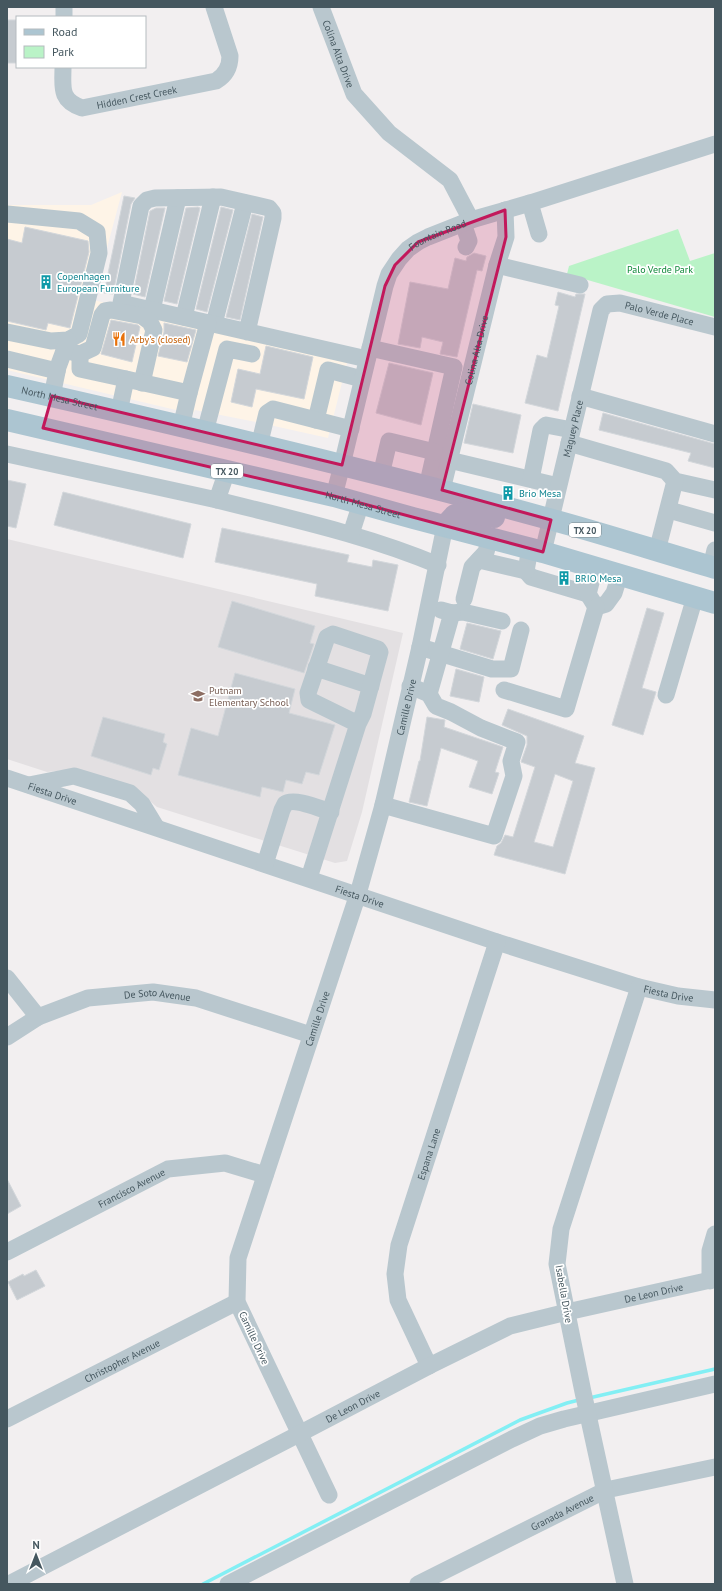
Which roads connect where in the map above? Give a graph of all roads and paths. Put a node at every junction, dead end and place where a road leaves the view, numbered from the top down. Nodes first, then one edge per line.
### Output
1 (214, 7) edge
2 (321, 7) edge
3 (63, 68) edge
4 (715, 144) edge
5 (213, 197) junction
6 (178, 198) junction
7 (245, 203) junction
8 (530, 203) junction
9 (505, 210) junction
10 (7, 214) edge
11 (467, 221) junction
12 (539, 234) dead end
13 (466, 246) dead end
14 (497, 265) junction
15 (580, 285) dead end
16 (604, 306) joint
17 (152, 310) junction
18 (184, 317) junction
19 (211, 324) junction
20 (715, 327) edge
21 (7, 332) edge
22 (247, 332) junction
23 (71, 348) junction
24 (252, 354) dead end
25 (369, 354) junction
26 (7, 359) edge
27 (57, 371) junction
28 (362, 379) junction
29 (134, 381) junction
30 (7, 386) edge
31 (189, 393) junction
32 (52, 396) junction
33 (580, 396) junction
34 (119, 412) junction
35 (7, 420) edge
36 (316, 420) junction
37 (181, 427) junction
38 (43, 428) junction
39 (351, 429) junction
40 (205, 432) junction
41 (715, 434) edge
42 (571, 436) junction
43 (259, 446) junction
44 (7, 454) edge
45 (442, 456) junction
46 (342, 465) junction
47 (227, 472) junction
48 (381, 475) junction
49 (531, 480) junction
50 (675, 481) junction
51 (558, 486) junction
52 (434, 488) junction
53 (715, 490) edge
54 (334, 496) junction
55 (217, 500) junction
56 (361, 503) junction
57 (668, 510) junction
58 (544, 518) junction
59 (715, 523) edge
60 (445, 526) junction
61 (351, 534) junction
62 (490, 537) junction
63 (536, 550) junction
64 (657, 551) junction
65 (479, 560) junction
66 (714, 562) edge
67 (438, 565) junction
68 (595, 567) junction
69 (526, 571) junction
70 (620, 574) junction
71 (464, 599) dead end
72 (592, 600) junction
73 (705, 600) edge
74 (429, 607) junction
75 (452, 613) junction
76 (502, 621) dead end
77 (522, 630) dead end
78 (420, 648) junction
79 (441, 654) junction
80 (316, 668) junction
81 (370, 686) junction
82 (410, 686) junction
83 (504, 690) dead end
84 (429, 694) junction
85 (666, 695) dead end
86 (358, 724) junction
87 (7, 778) edge
88 (27, 785) junction
89 (383, 805) junction
90 (331, 812) junction
91 (156, 828) junction
92 (265, 864) junction
93 (309, 878) junction
94 (358, 894) junction
95 (497, 942) junction
96 (7, 978) edge
97 (639, 987) junction
98 (715, 1000) edge
99 (38, 1017) junction
100 (311, 1035) junction
101 (7, 1037) edge
102 (265, 1175) junction
103 (715, 1234) edge
104 (7, 1252) edge
105 (712, 1280) edge
106 (237, 1302) junction
107 (566, 1312) junction
108 (429, 1366) junction
109 (715, 1384) edge
110 (586, 1404) junction
111 (7, 1419) edge
112 (299, 1434) junction
113 (715, 1467) edge
114 (606, 1490) junction
115 (329, 1495) dead end
116 (9, 1584) edge
117 (228, 1584) edge
118 (418, 1584) edge
119 (625, 1584) edge

1 - 3 street, Hidden Crest Creek
2 - 11 street, Colina Alta Drive
4 - 8 street, Fountain Road
5 - 6 street
5 - 7 street
5 - 18 street
6 - 17 street
6 - 17 street
7 - 19 street
7 - 22 street
8 - 9 street, Fountain Road
8 - 12 street
9 - 11 street, Fountain Road
9 - 14 street, Colina Alta Drive
10 - 23 street
11 - 13 street, Colina Alta Drive
11 - 25 street, Fountain Road
14 - 15 street
14 - 45 street, Colina Alta Drive
16 - 20 street, Palo Verde Place
16 - 33 street, Maguey Place
17 - 18 street
18 - 19 street
19 - 22 street
19 - 31 street
21 - 23 street
22 - 25 street
23 - 27 street
23 - 29 street
23 - 29 street
24 - 40 street
25 - 28 street, Fountain Road
25 - 45 street
26 - 27 street
27 - 32 street
28 - 36 street
28 - 39 street, Fountain Road
29 - 31 street
29 - 34 street
30 - 32 main road, North Mesa Street / TX 20
31 - 37 street
32 - 34 main road, North Mesa Street / TX 20
32 - 38 main road
33 - 41 street
33 - 42 street, Maguey Place
34 - 37 main road, North Mesa Street / TX 20
35 - 38 main road, North Mesa Street / TX 20
36 - 39 street
36 - 43 street
37 - 40 main road, North Mesa Street / TX 20
38 - 47 main road, North Mesa Street / TX 20
39 - 46 street, Fountain Road
40 - 43 main road, North Mesa Street / TX 20
42 - 49 street
42 - 50 street
42 - 51 street, Maguey Place
43 - 46 main road, North Mesa Street / TX 20
44 - 55 street
45 - 48 street
45 - 49 street
45 - 52 street, Colina Alta Drive
46 - 48 main road, North Mesa Street / TX 20
46 - 54 street, Fountain Road
47 - 54 main road, North Mesa Street / TX 20
47 - 55 street
48 - 52 main road, North Mesa Street / TX 20
49 - 51 street
50 - 53 street
50 - 57 street
51 - 58 street, Maguey Place
52 - 58 main road, North Mesa Street / TX 20
52 - 60 main road
54 - 56 main road, North Mesa Street / TX 20
55 - 61 street
56 - 60 main road, North Mesa Street / TX 20
56 - 61 street
57 - 59 street
57 - 64 street
58 - 60 main road
58 - 63 street, Maguey Place
58 - 64 main road, North Mesa Street / TX 20
60 - 62 main road, North Mesa Street / TX 20
60 - 67 street, Camille Drive
61 - 67 street
62 - 63 main road, North Mesa Street / TX 20
62 - 65 street
63 - 68 main road, North Mesa Street / TX 20
63 - 69 street, Maguey Place
64 - 66 main road, North Mesa Street / TX 20
65 - 69 street
65 - 71 street
67 - 74 street, Camille Drive
68 - 70 main road, North Mesa Street / TX 20
68 - 72 street
69 - 72 street
70 - 72 street
70 - 73 main road, North Mesa Street / TX 20
72 - 83 street
73 - 85 street
74 - 75 street
74 - 78 street, Camille Drive
75 - 76 street
75 - 79 street
77 - 79 street
78 - 79 street
78 - 82 street, Camille Drive
79 - 84 street
80 - 81 street
80 - 81 street
80 - 86 street
81 - 86 street
82 - 84 street
82 - 89 street, Camille Drive
84 - 89 street
86 - 90 street
87 - 88 street, Fiesta Drive
88 - 91 street, Fiesta Drive
88 - 91 street
89 - 94 street, Camille Drive
90 - 92 street
90 - 93 street
91 - 92 street, Fiesta Drive
92 - 93 street, Fiesta Drive
93 - 94 street, Fiesta Drive
94 - 95 street, Fiesta Drive
94 - 100 street, Camille Drive
95 - 97 street, Fiesta Drive
95 - 108 street, Espana Lane
96 - 99 street
97 - 98 street, Fiesta Drive
97 - 107 street, Isabella Drive
99 - 100 street, De Soto Avenue
99 - 101 street, De Soto Avenue
100 - 102 street, Camille Drive
102 - 104 street, Francisco Avenue
102 - 106 street, Camille Drive
103 - 105 street
105 - 107 street, De Leon Drive
106 - 111 street, Christopher Avenue
106 - 112 street, Camille Drive
107 - 108 street, De Leon Drive
107 - 110 street, Isabella Drive
108 - 112 street, De Leon Drive
109 - 110 street
110 - 114 street, Isabella Drive
110 - 117 street
112 - 115 street, Camille Drive
112 - 116 street, De Leon Drive
113 - 114 street, Granada Avenue
114 - 118 street, Granada Avenue
114 - 119 street, Isabella Drive

